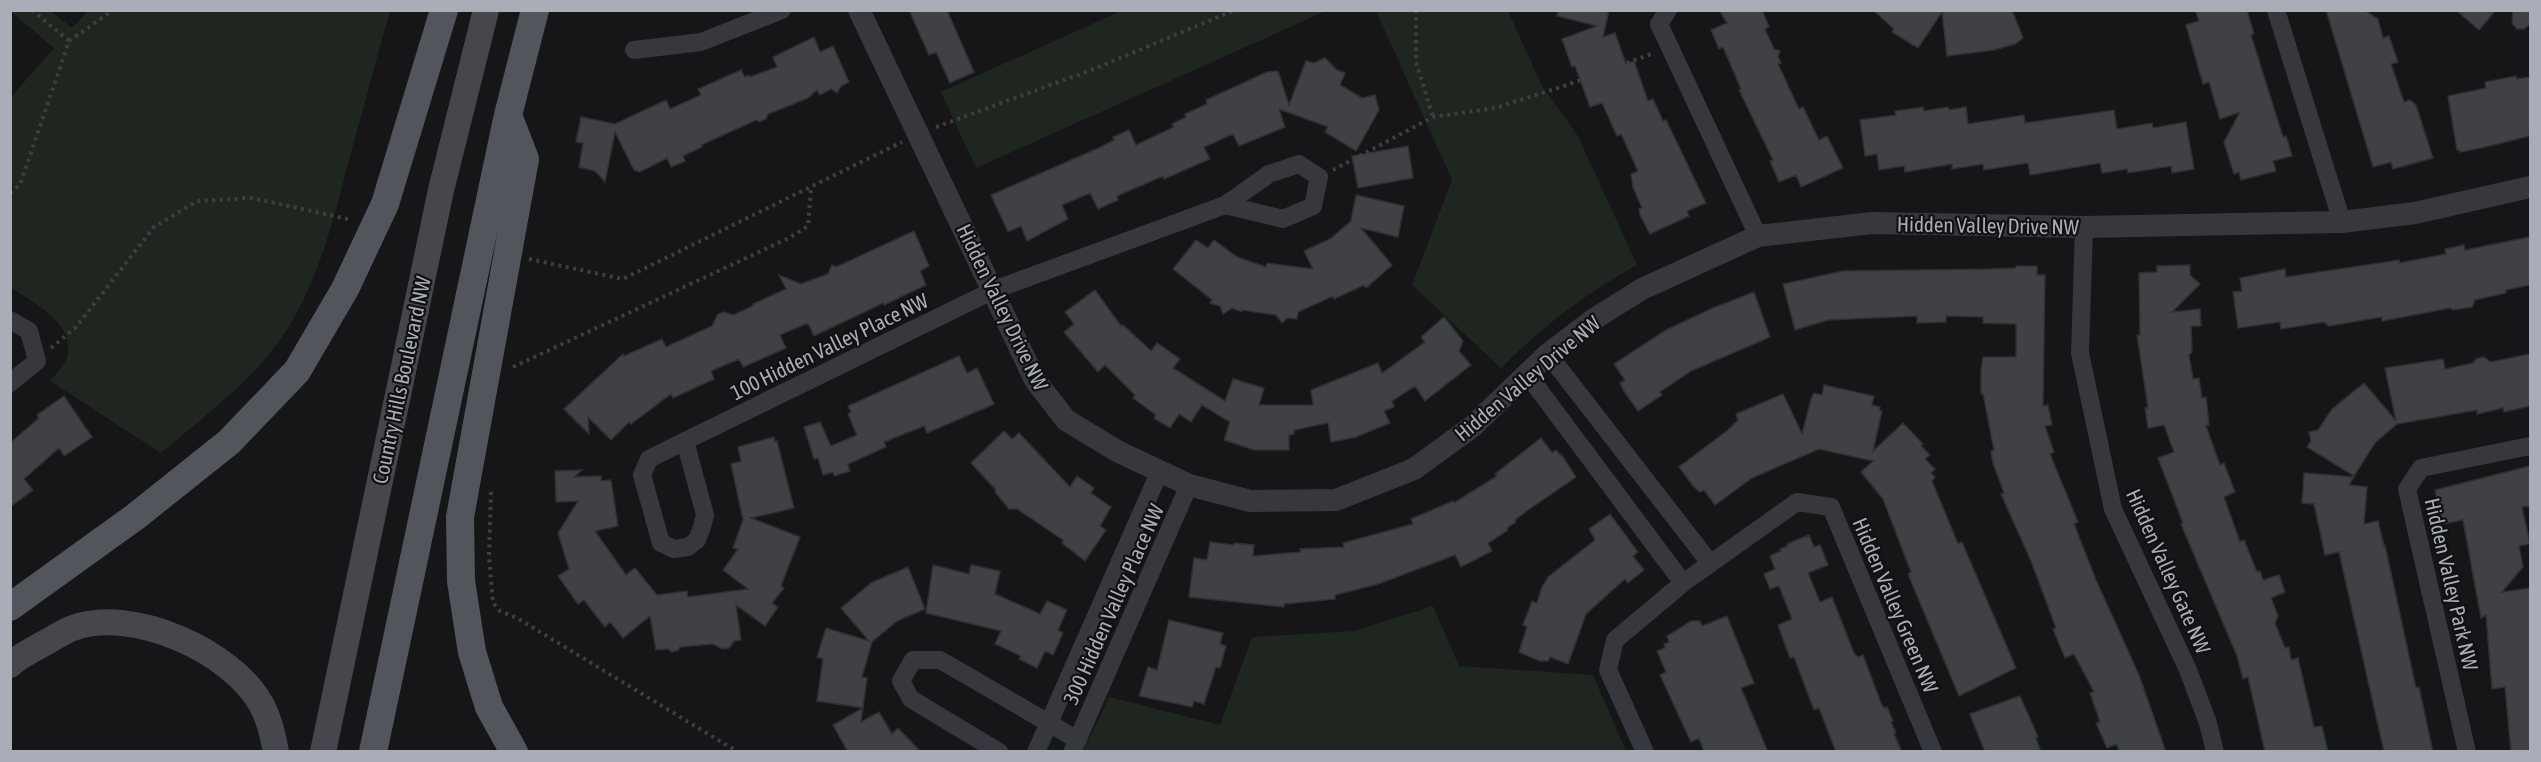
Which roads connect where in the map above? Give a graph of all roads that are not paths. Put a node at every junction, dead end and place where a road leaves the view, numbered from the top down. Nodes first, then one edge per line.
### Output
1 (444, 10) edge
2 (486, 10) edge
3 (535, 10) edge
4 (782, 10) edge
5 (859, 10) edge
6 (1668, 10) edge
7 (2276, 10) edge
8 (633, 50) dead end
9 (508, 115) junction
10 (2530, 187) edge
11 (1225, 206) junction
12 (2342, 222) junction
13 (2084, 227) junction
14 (1758, 236) junction
15 (994, 290) junction
16 (10, 320) edge
17 (1548, 354) junction
18 (1527, 374) junction
19 (10, 383) edge
20 (685, 441) junction
21 (2530, 446) edge
22 (1159, 473) junction
23 (1189, 485) junction
24 (1710, 563) junction
25 (1683, 584) junction
26 (15, 605) edge
27 (10, 665) edge
28 (1048, 724) junction
29 (1075, 746) edge
30 (276, 752) edge
31 (323, 752) edge
32 (373, 752) edge
33 (514, 752) edge
34 (999, 752) edge
35 (1036, 752) edge
36 (1645, 752) edge
37 (1933, 752) edge
38 (2215, 752) edge
39 (2467, 752) edge

1 - 26 main road
2 - 31 main road, Country Hills Boulevard NW
3 - 9 main road
4 - 8 street
5 - 15 street, Hidden Valley Drive NW
6 - 14 street
7 - 12 street
9 - 32 main road
9 - 33 main road
10 - 12 street, Hidden Valley Drive NW
11 - 11 street, 100 Hidden Valley Place NW
11 - 15 street, 100 Hidden Valley Place NW
12 - 13 street, Hidden Valley Drive NW
13 - 14 street, Hidden Valley Drive NW
13 - 38 street, Hidden Valley Gate NW
14 - 17 street, Hidden Valley Drive NW
15 - 20 street, 100 Hidden Valley Place NW
15 - 22 street, Hidden Valley Drive NW
16 - 19 street
17 - 18 street, Hidden Valley Drive NW
17 - 24 street
18 - 23 street, Hidden Valley Drive NW
18 - 25 street
20 - 20 street, 100 Hidden Valley Place NW
21 - 39 street, Hidden Valley Park NW
22 - 23 street, Hidden Valley Drive NW
22 - 28 street, 300 Hidden Valley Place NW
23 - 29 street, 300 Hidden Valley Place NW
24 - 25 street, Hidden Valley Green NW
24 - 37 street, Hidden Valley Green NW
25 - 36 street, Hidden Valley Green NW
27 - 30 main road
28 - 29 street, 300 Hidden Valley Place NW
28 - 34 street, 300 Hidden Valley Place NW
28 - 35 street, 300 Hidden Valley Place NW

